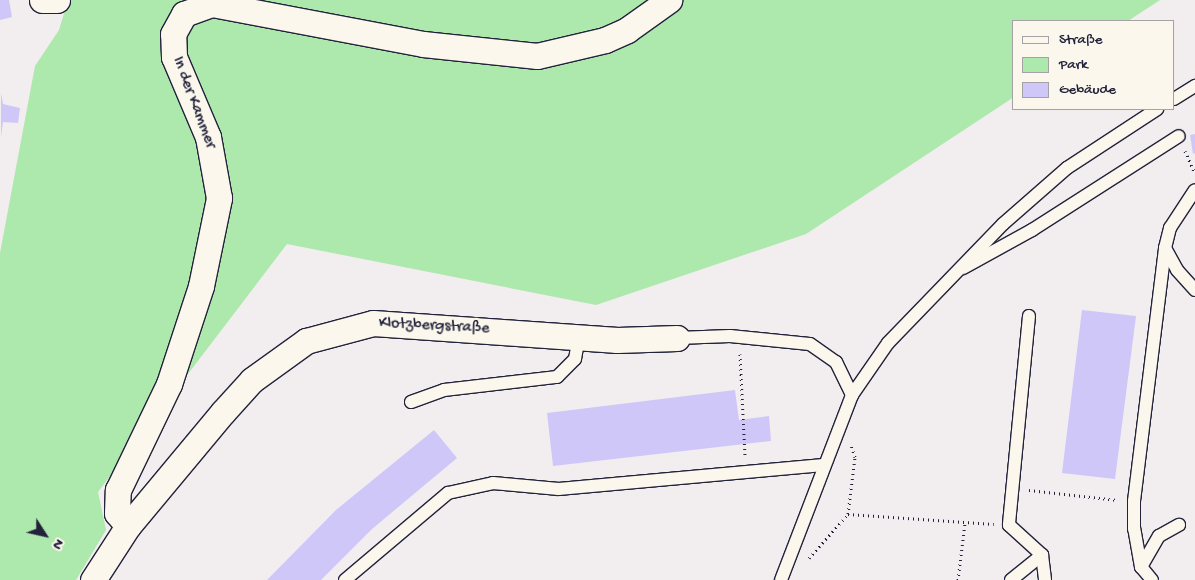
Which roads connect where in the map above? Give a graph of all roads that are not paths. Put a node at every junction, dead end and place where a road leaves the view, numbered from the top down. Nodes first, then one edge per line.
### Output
1 (42, 0) edge
2 (57, 0) edge
3 (668, 0) edge
4 (181, 7) edge
5 (1195, 86) edge
6 (1175, 98) edge
7 (1155, 110) edge
8 (1179, 136) road end
9 (1195, 190) edge
10 (1165, 248) junction
11 (951, 274) junction
12 (1195, 290) edge
13 (1029, 316) dead end
14 (579, 337) junction
15 (677, 338) joint
16 (852, 395) junction
17 (411, 402) dead end
18 (823, 465) junction
19 (1179, 525) dead end
20 (128, 526) junction
21 (1042, 555) junction
22 (1142, 567) junction
23 (782, 577) edge
24 (93, 580) edge
25 (346, 580) edge
26 (1011, 580) edge
27 (1045, 580) edge
28 (1152, 580) edge

1 - 2 street
3 - 4 street, In der Kammer
4 - 20 street, In der Kammer
5 - 6 lane
7 - 11 lane
8 - 11 lane
9 - 10 lane
10 - 12 lane
10 - 22 lane
11 - 16 lane
13 - 21 lane
14 - 15 street, Klotzbergstraße
14 - 17 lane
14 - 20 street, Klotzbergstraße
15 - 16 lane
16 - 18 lane
18 - 23 lane
18 - 25 lane
19 - 22 lane
20 - 24 street, Klotzbergstraße
21 - 26 lane
21 - 27 lane
22 - 28 lane

